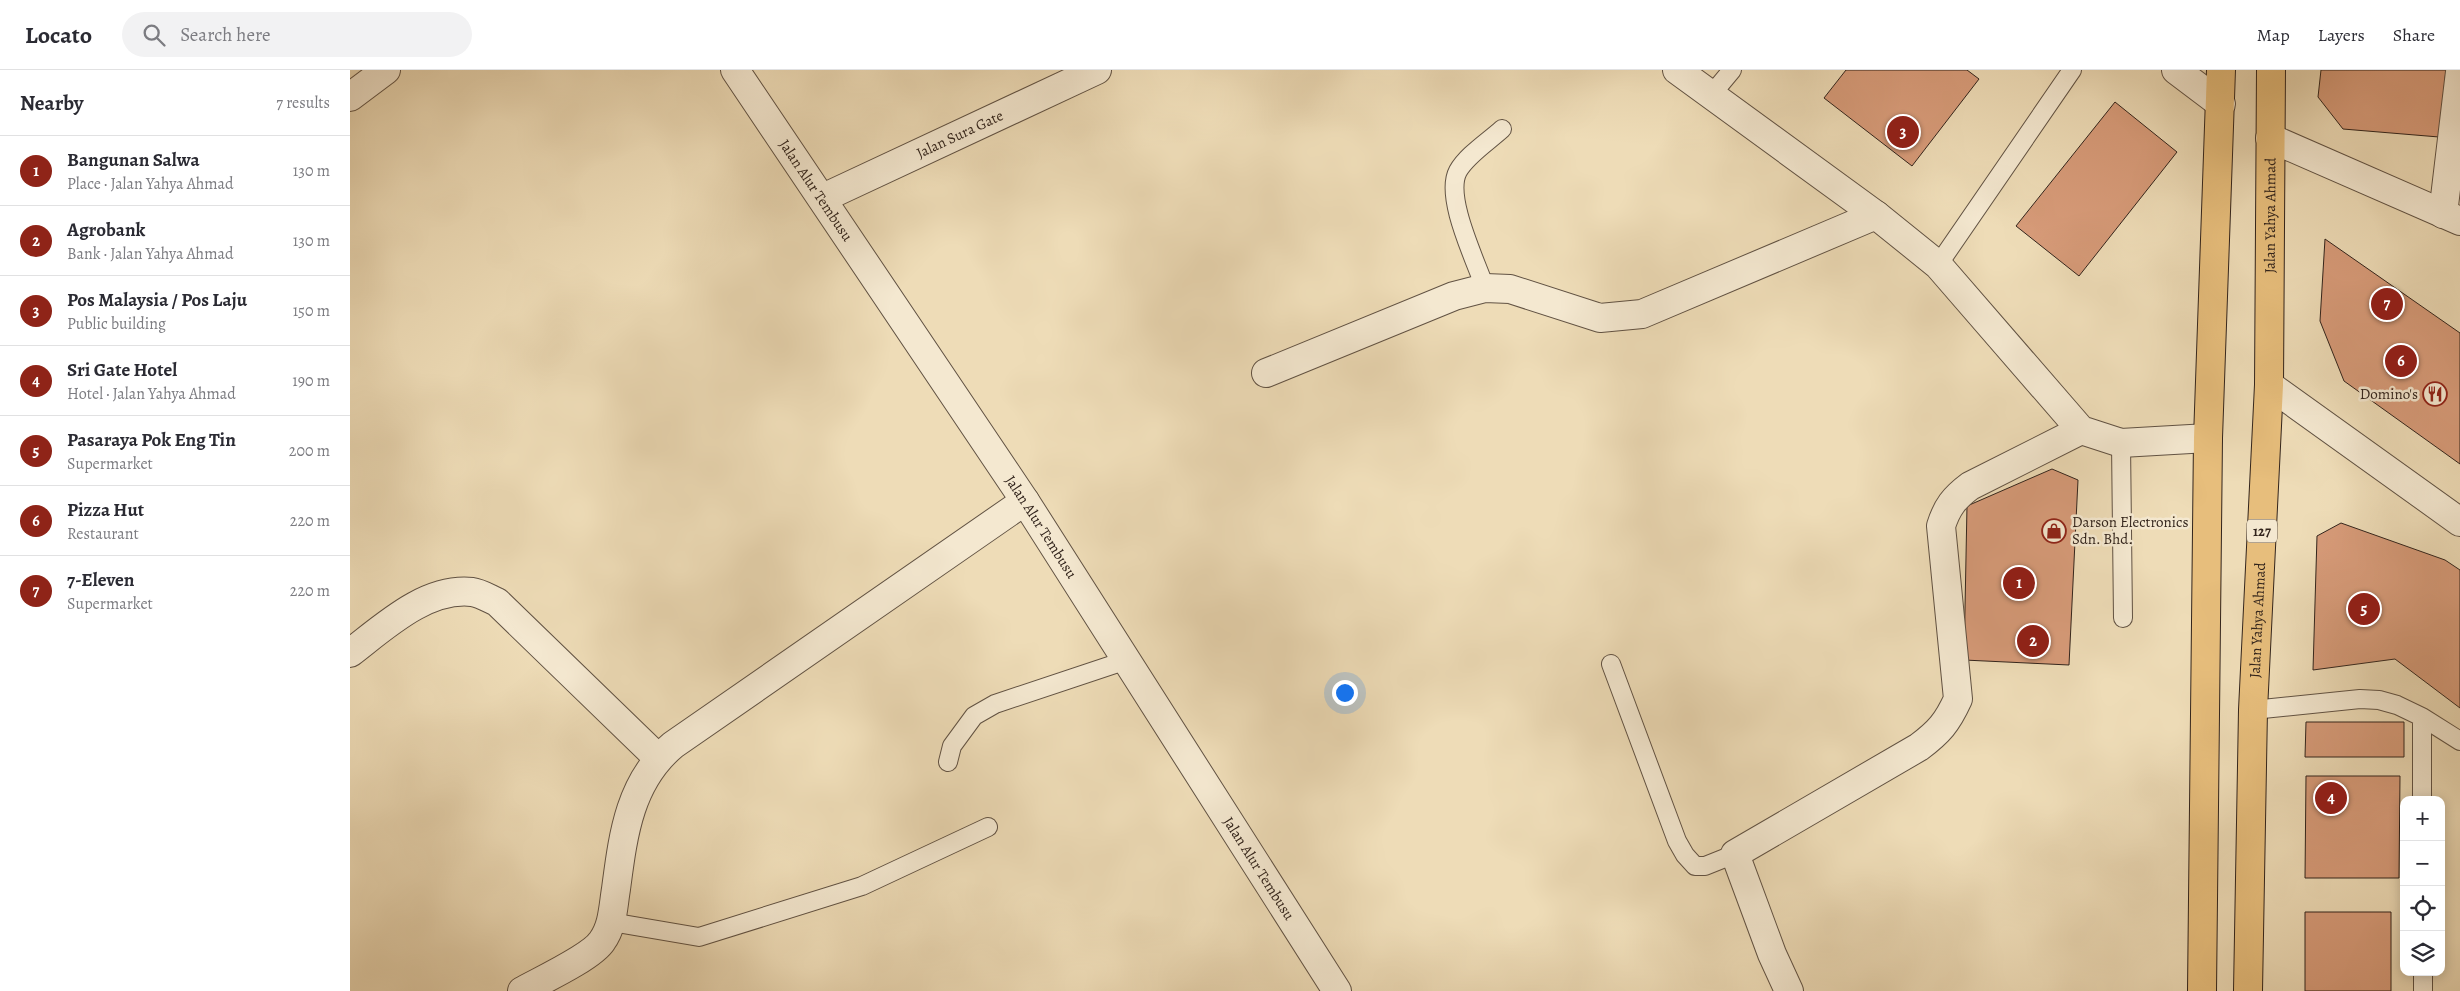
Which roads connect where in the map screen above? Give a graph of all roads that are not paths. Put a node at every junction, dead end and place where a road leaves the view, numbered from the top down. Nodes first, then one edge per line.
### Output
1 (386, 70) edge
2 (735, 70) edge
3 (1096, 70) edge
4 (1677, 70) edge
5 (1732, 70) edge
6 (2072, 70) edge
7 (2176, 70) edge
8 (2221, 70) edge
9 (2271, 70) edge
10 (2460, 72) edge
11 (1712, 94) junction
12 (350, 97) edge
13 (2221, 104) junction
14 (1502, 128) dead end
15 (2270, 138) junction
16 (823, 198) junction
17 (1876, 215) junction
18 (2451, 217) edge
19 (1938, 265) junction
20 (1485, 288) junction
21 (1266, 373) dead end
22 (2269, 385) junction
23 (2081, 430) junction
24 (2208, 438) junction
25 (2121, 443) junction
26 (1025, 501) junction
27 (2460, 522) edge
28 (2123, 618) dead end
29 (350, 653) edge
30 (1126, 660) junction
31 (1611, 664) dead end
32 (2253, 710) junction
33 (2422, 717) junction
34 (2460, 741) edge
35 (658, 758) junction
36 (948, 762) dead end
37 (2422, 796) edge
38 (988, 827) dead end
39 (1736, 854) junction
40 (611, 922) junction
41 (2423, 976) edge
42 (522, 991) edge
43 (1338, 991) edge
44 (1789, 991) edge
45 (2202, 991) edge
46 (2248, 991) edge
47 (2423, 991) edge

1 - 12 street
2 - 16 street, Jalan Alur Tembusu
3 - 16 street, Jalan Sura Gate
4 - 11 street
5 - 11 lane
6 - 19 lane
7 - 13 street
8 - 13 main road
9 - 15 main road, Jalan Yahya Ahmad / 127
10 - 18 street
11 - 17 street
13 - 24 main road
14 - 20 lane
15 - 18 street
15 - 22 main road, Jalan Yahya Ahmad / 127
16 - 26 street, Jalan Alur Tembusu
17 - 19 street
17 - 20 street
19 - 23 street
20 - 21 street
22 - 27 street
22 - 32 main road, Jalan Yahya Ahmad / 127
23 - 25 street
23 - 39 street
24 - 25 street
24 - 45 main road
25 - 28 lane
26 - 30 street, Jalan Alur Tembusu
26 - 35 street
29 - 35 street
30 - 36 lane
30 - 43 street, Jalan Alur Tembusu
31 - 39 lane
32 - 33 lane
32 - 46 main road, Jalan Yahya Ahmad / 127
33 - 34 lane
33 - 37 lane
35 - 40 street
38 - 40 lane
39 - 44 street
40 - 42 street
41 - 47 lane

